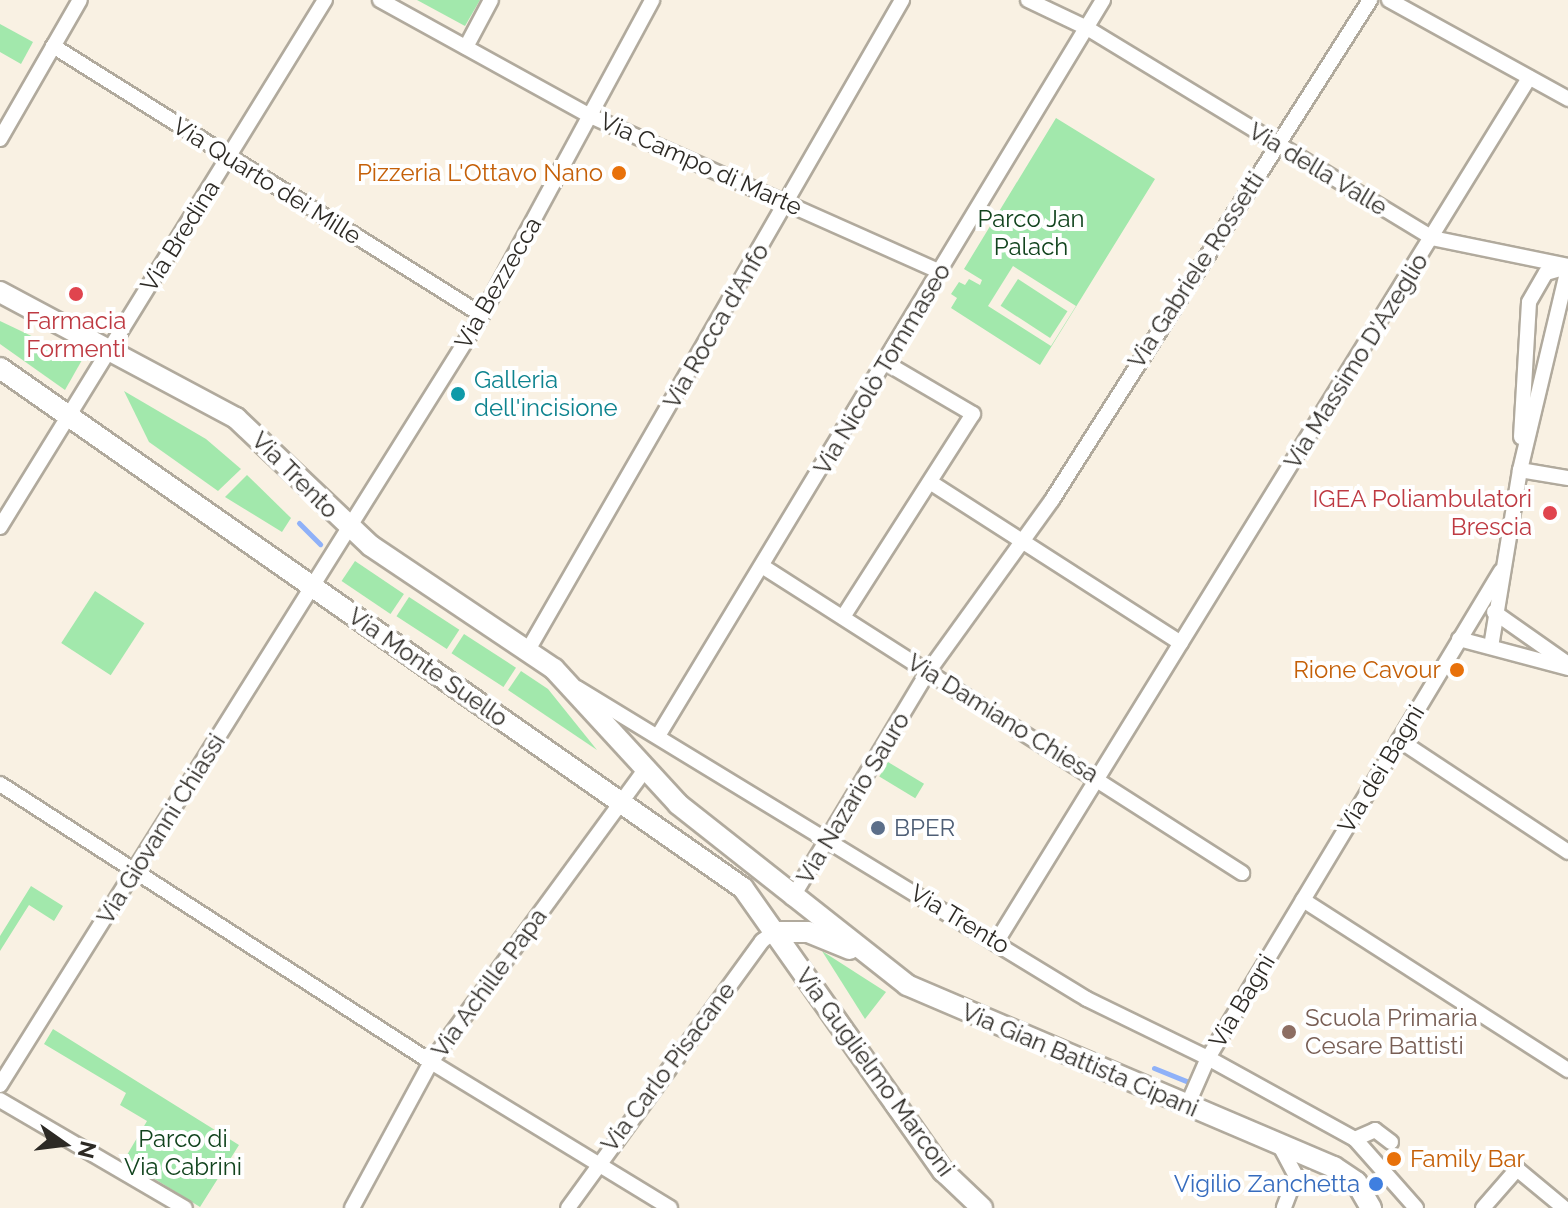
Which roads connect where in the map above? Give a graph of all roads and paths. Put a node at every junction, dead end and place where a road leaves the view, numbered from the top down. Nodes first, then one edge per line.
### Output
1 (80, 0) edge
2 (325, 0) edge
3 (380, 0) edge
4 (491, 0) edge
5 (652, 0) edge
6 (902, 0) edge
7 (1028, 0) edge
8 (1103, 0) edge
9 (1370, 0) edge
10 (1389, 0) edge
11 (1087, 28) junction
12 (53, 46) junction
13 (466, 47) junction
14 (1529, 78) junction
15 (1568, 99) edge
16 (588, 115) junction
17 (0, 139) edge
18 (1277, 144) junction
19 (229, 157) junction
20 (787, 202) junction
21 (1432, 238) junction
22 (1568, 267) edge
23 (941, 272) junction
24 (0, 292) edge
25 (482, 315) junction
26 (110, 349) junction
27 (886, 363) junction
28 (0, 368) edge
29 (68, 416) junction
30 (1520, 470) junction
31 (1568, 478) edge
32 (930, 482) junction
33 (0, 527) edge
34 (350, 528) junction
35 (1023, 540) junction
36 (762, 566) junction
37 (1501, 571) junction
38 (312, 587) junction
39 (1483, 605) junction
40 (1498, 615) junction
41 (843, 617) junction
42 (1459, 639) junction
43 (1181, 643) junction
44 (1491, 647) junction
45 (528, 650) junction
46 (1568, 666) edge
47 (928, 672) junction
48 (573, 685) junction
49 (658, 736) junction
50 (1399, 740) junction
51 (644, 771) junction
52 (1098, 777) junction
53 (0, 784) edge
54 (621, 803) junction
55 (829, 840) junction
56 (1568, 852) edge
57 (136, 870) junction
58 (1242, 873) dead end
59 (743, 888) junction
60 (792, 898) junction
61 (1303, 900) junction
62 (774, 932) junction
63 (997, 941) junction
64 (874, 959) junction
65 (1208, 1058) junction
66 (431, 1062) junction
67 (4, 1069) edge
68 (1568, 1070) edge
69 (0, 1085) edge
70 (0, 1100) edge
71 (1187, 1106) junction
72 (1355, 1139) junction
73 (1391, 1142) dead end
74 (1280, 1146) junction
75 (597, 1163) junction
76 (185, 1208) edge
77 (352, 1208) edge
78 (568, 1208) edge
79 (670, 1208) edge
80 (982, 1208) edge
81 (1284, 1208) edge
82 (1371, 1208) edge
83 (1416, 1208) edge
84 (1483, 1208) edge
85 (1564, 1208) edge

1 - 12 street
2 - 19 street, Via Bredina
3 - 13 street, Via Campo di Marte
4 - 13 street
5 - 16 street, Via Bezzecca
6 - 20 street, Via Rocca d'Anfo
7 - 11 street, Via della Valle
8 - 11 street, Via Nicolò Tommaseo
9 - 18 street, Via Gabriele Rossetti
10 - 14 street
11 - 18 street, Via della Valle
11 - 23 street, Via Nicolò Tommaseo
12 - 17 street
12 - 19 street, Via Quarto dei Mille
13 - 16 street, Via Campo di Marte
14 - 15 street
14 - 21 street, Via Massimo D'Azeglio
16 - 20 street, Via Campo di Marte
16 - 25 street, Via Bezzecca
18 - 21 street, Via della Valle
18 - 35 street, Via Gabriele Rossetti
19 - 25 street, Via Quarto dei Mille
19 - 26 street, Via Bredina
20 - 23 street, Via Campo di Marte
20 - 45 street, Via Rocca d'Anfo
21 - 22 street, Via della Valle
21 - 43 street, Via Massimo D'Azeglio
22 - 30 street, Via dei Bagni
22 - 30 street, Via dei Bagni
23 - 27 street, Via Nicolò Tommaseo
24 - 26 main road, Via Trento
25 - 34 street, Via Bezzecca
26 - 29 street, Via Bredina
26 - 34 main road, Via Trento
27 - 32 street
27 - 36 street, Via Nicolò Tommaseo
28 - 29 main road, Via Monte Suello
29 - 33 street, Via Bredina
29 - 38 main road, Via Monte Suello
30 - 31 street
30 - 37 street, Via dei Bagni
32 - 35 street
32 - 41 street
34 - 38 street, Via Bezzecca
34 - 45 main road, Via Trento
35 - 43 street
35 - 47 street, Via Nazario Sauro
36 - 41 street, Via Damiano Chiesa
36 - 49 street, Via Nicolò Tommaseo
37 - 39 street, Via dei Bagni
37 - 40 street, Via dei Bagni
38 - 54 main road, Via Monte Suello
38 - 57 street, Via Giovanni Chiassi
39 - 40 street
39 - 42 street, Via dei Bagni
40 - 44 street, Via dei Bagni
40 - 46 street
41 - 47 street, Via Damiano Chiesa
42 - 44 street
42 - 50 street, Via dei Bagni
43 - 52 street, Via Massimo D'Azeglio
44 - 46 street
45 - 48 main road, Via Trento
47 - 52 street, Via Damiano Chiesa
47 - 55 street, Via Nazario Sauro
48 - 49 street, Via Trento
48 - 51 main road, Via Trento
49 - 55 street, Via Trento
50 - 56 street
50 - 61 street, Via dei Bagni
51 - 54 street, Via Achille Papa
51 - 60 main road
52 - 58 street, Via Damiano Chiesa
52 - 63 street, Via Massimo D'Azeglio
53 - 57 street
54 - 59 main road, Via Monte Suello
54 - 66 street, Via Achille Papa
55 - 60 street, Via Nazario Sauro
55 - 63 street, Via Trento
57 - 66 street
57 - 67 street, Via Giovanni Chiassi
59 - 60 main road
59 - 62 main road, Via Monte Suello
60 - 64 main road, Via Gian Battista Cipani
61 - 65 street, Via Bagni
61 - 68 street
62 - 64 main road
62 - 75 street, Via Carlo Pisacane
62 - 80 main road, Via Guglielmo Marconi
63 - 65 street, Via Trento
64 - 71 main road, Via Gian Battista Cipani
65 - 71 street, Via Bagni
65 - 72 street, Via Trento
66 - 75 street
66 - 77 street, Via Achille Papa
67 - 69 street, Via Giovanni Chiassi
70 - 76 street
71 - 74 main road, Via Gian Battista Cipani
72 - 73 street, Via Trento
72 - 83 street, Via Trento
74 - 81 street
74 - 82 main road, Via Gian Battista Cipani
75 - 78 street, Via Carlo Pisacane
75 - 79 street
84 - 85 street

